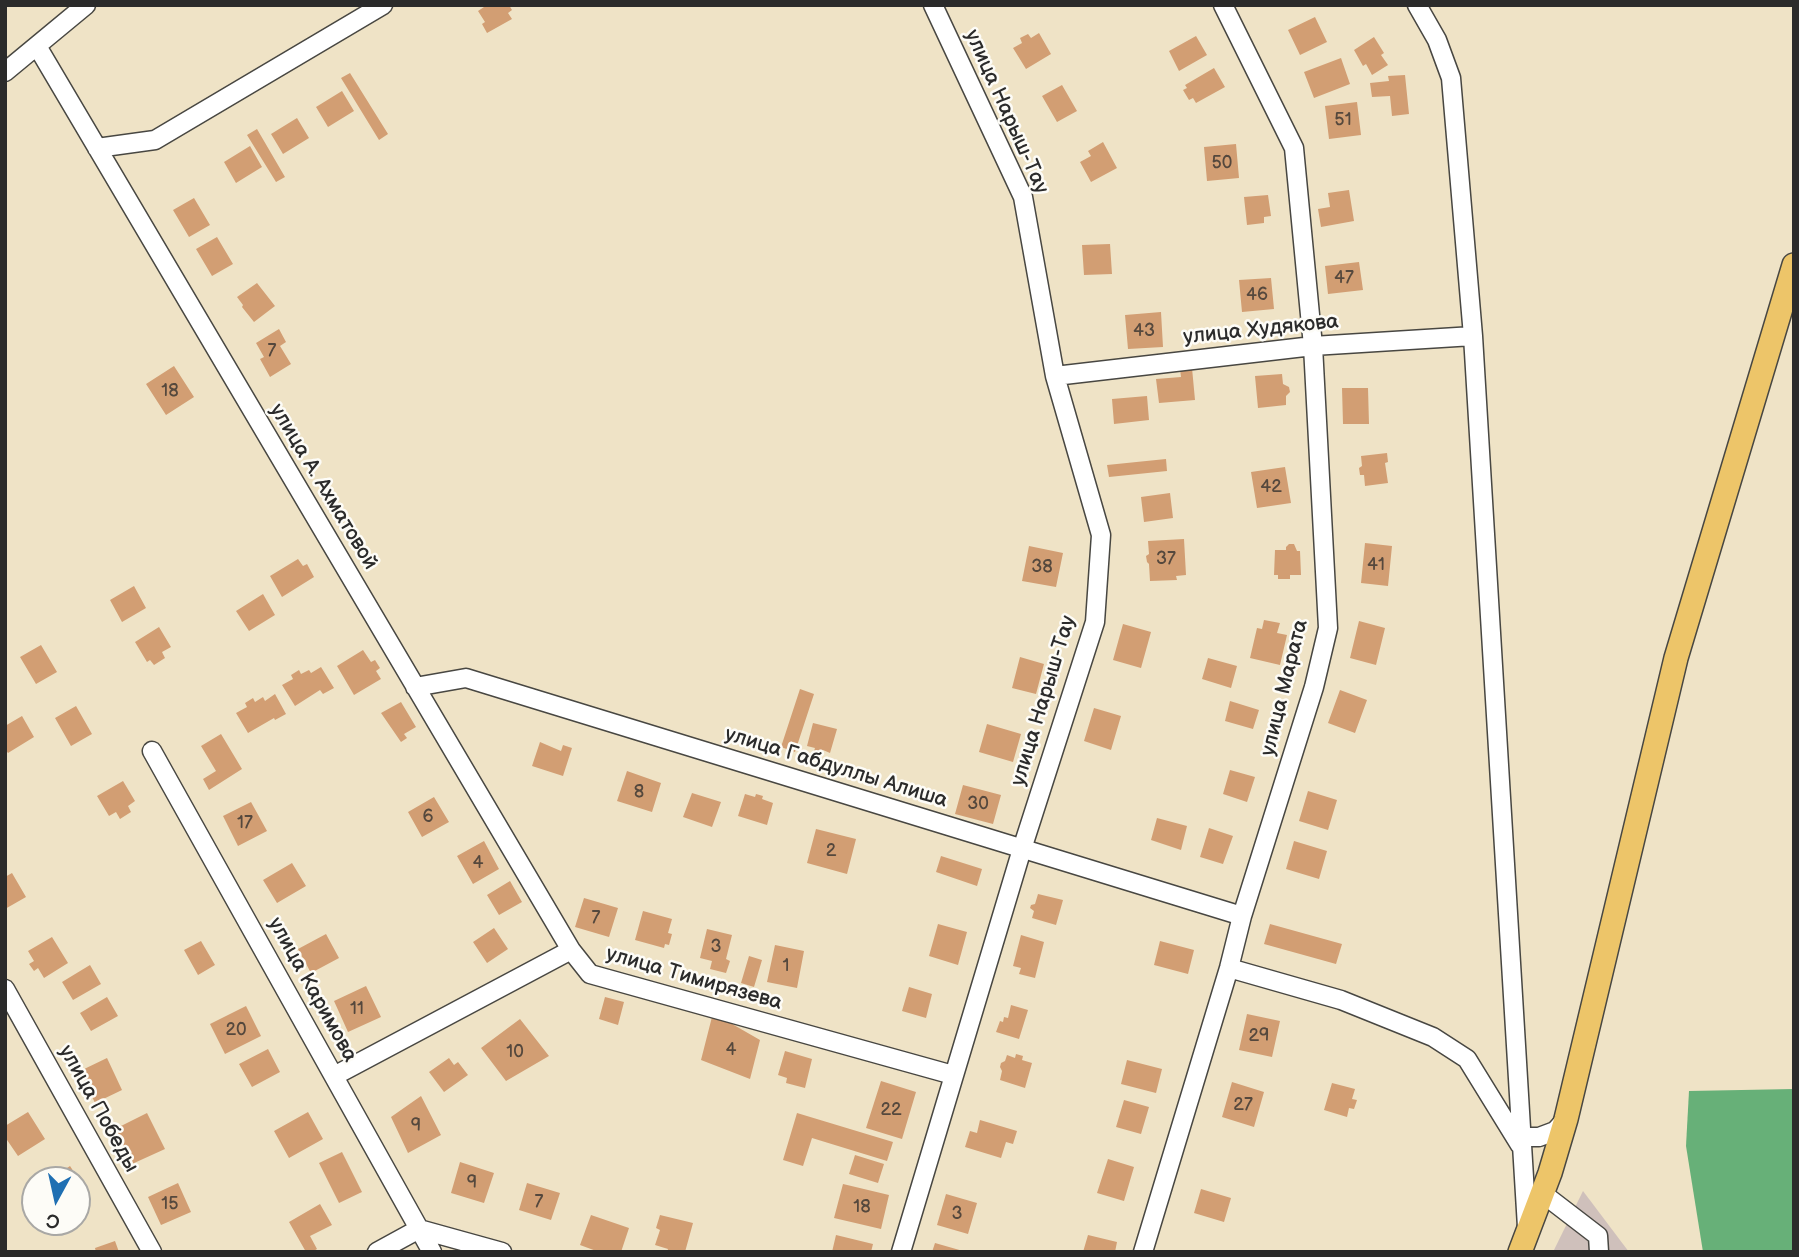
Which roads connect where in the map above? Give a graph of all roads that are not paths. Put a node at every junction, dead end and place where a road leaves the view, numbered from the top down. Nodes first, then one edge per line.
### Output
1 (86, 5) edge
2 (383, 5) edge
3 (933, 5) edge
4 (1223, 5) edge
5 (1417, 5) edge
6 (37, 46) junction
7 (5, 72) edge
8 (97, 148) junction
9 (1794, 265) edge
10 (1473, 336) junction
11 (1313, 346) junction
12 (1055, 376) junction
13 (415, 687) junction
14 (152, 751) dead end
15 (1022, 849) junction
16 (1242, 916) junction
17 (571, 950) junction
18 (1230, 968) junction
19 (5, 989) edge
20 (953, 1074) junction
21 (334, 1076) junction
22 (1566, 1119) junction
23 (1522, 1142) junction
24 (1542, 1193) junction
25 (419, 1229) junction
26 (1524, 1242) edge
27 (152, 1252) edge
28 (377, 1252) edge
29 (432, 1252) edge
30 (502, 1252) edge
31 (901, 1252) edge
32 (1143, 1252) edge
33 (1599, 1252) edge

1 - 6 street
2 - 8 street
3 - 12 street, улица Нарыш-Тау
4 - 11 street, улица Марата
5 - 10 street
6 - 7 street
6 - 8 street, улица А. Ахматовой
8 - 13 street, улица А. Ахматовой
9 - 22 main road
10 - 11 street, улица Худякова
10 - 23 street
11 - 12 street, улица Худякова
11 - 16 street, улица Марата
12 - 15 street, улица Нарыш-Тау
13 - 15 street, улица Габдуллы Алиша
13 - 17 street, улица А. Ахматовой
14 - 21 street, улица Каримова
15 - 16 street, улица Габдуллы Алиша
15 - 20 street, улица Нарыш-Тау
16 - 18 street, улица Марата
17 - 20 street, улица Тимирязева
17 - 21 street
18 - 23 street
18 - 32 street, улица Марата
19 - 27 street, улица Победы
20 - 31 street, улица Нарыш-Тау
21 - 25 street, улица Каримова
22 - 23 street
22 - 24 main road
23 - 26 street
24 - 26 main road
24 - 33 street
25 - 28 street
25 - 29 street, улица Каримова
25 - 30 street

